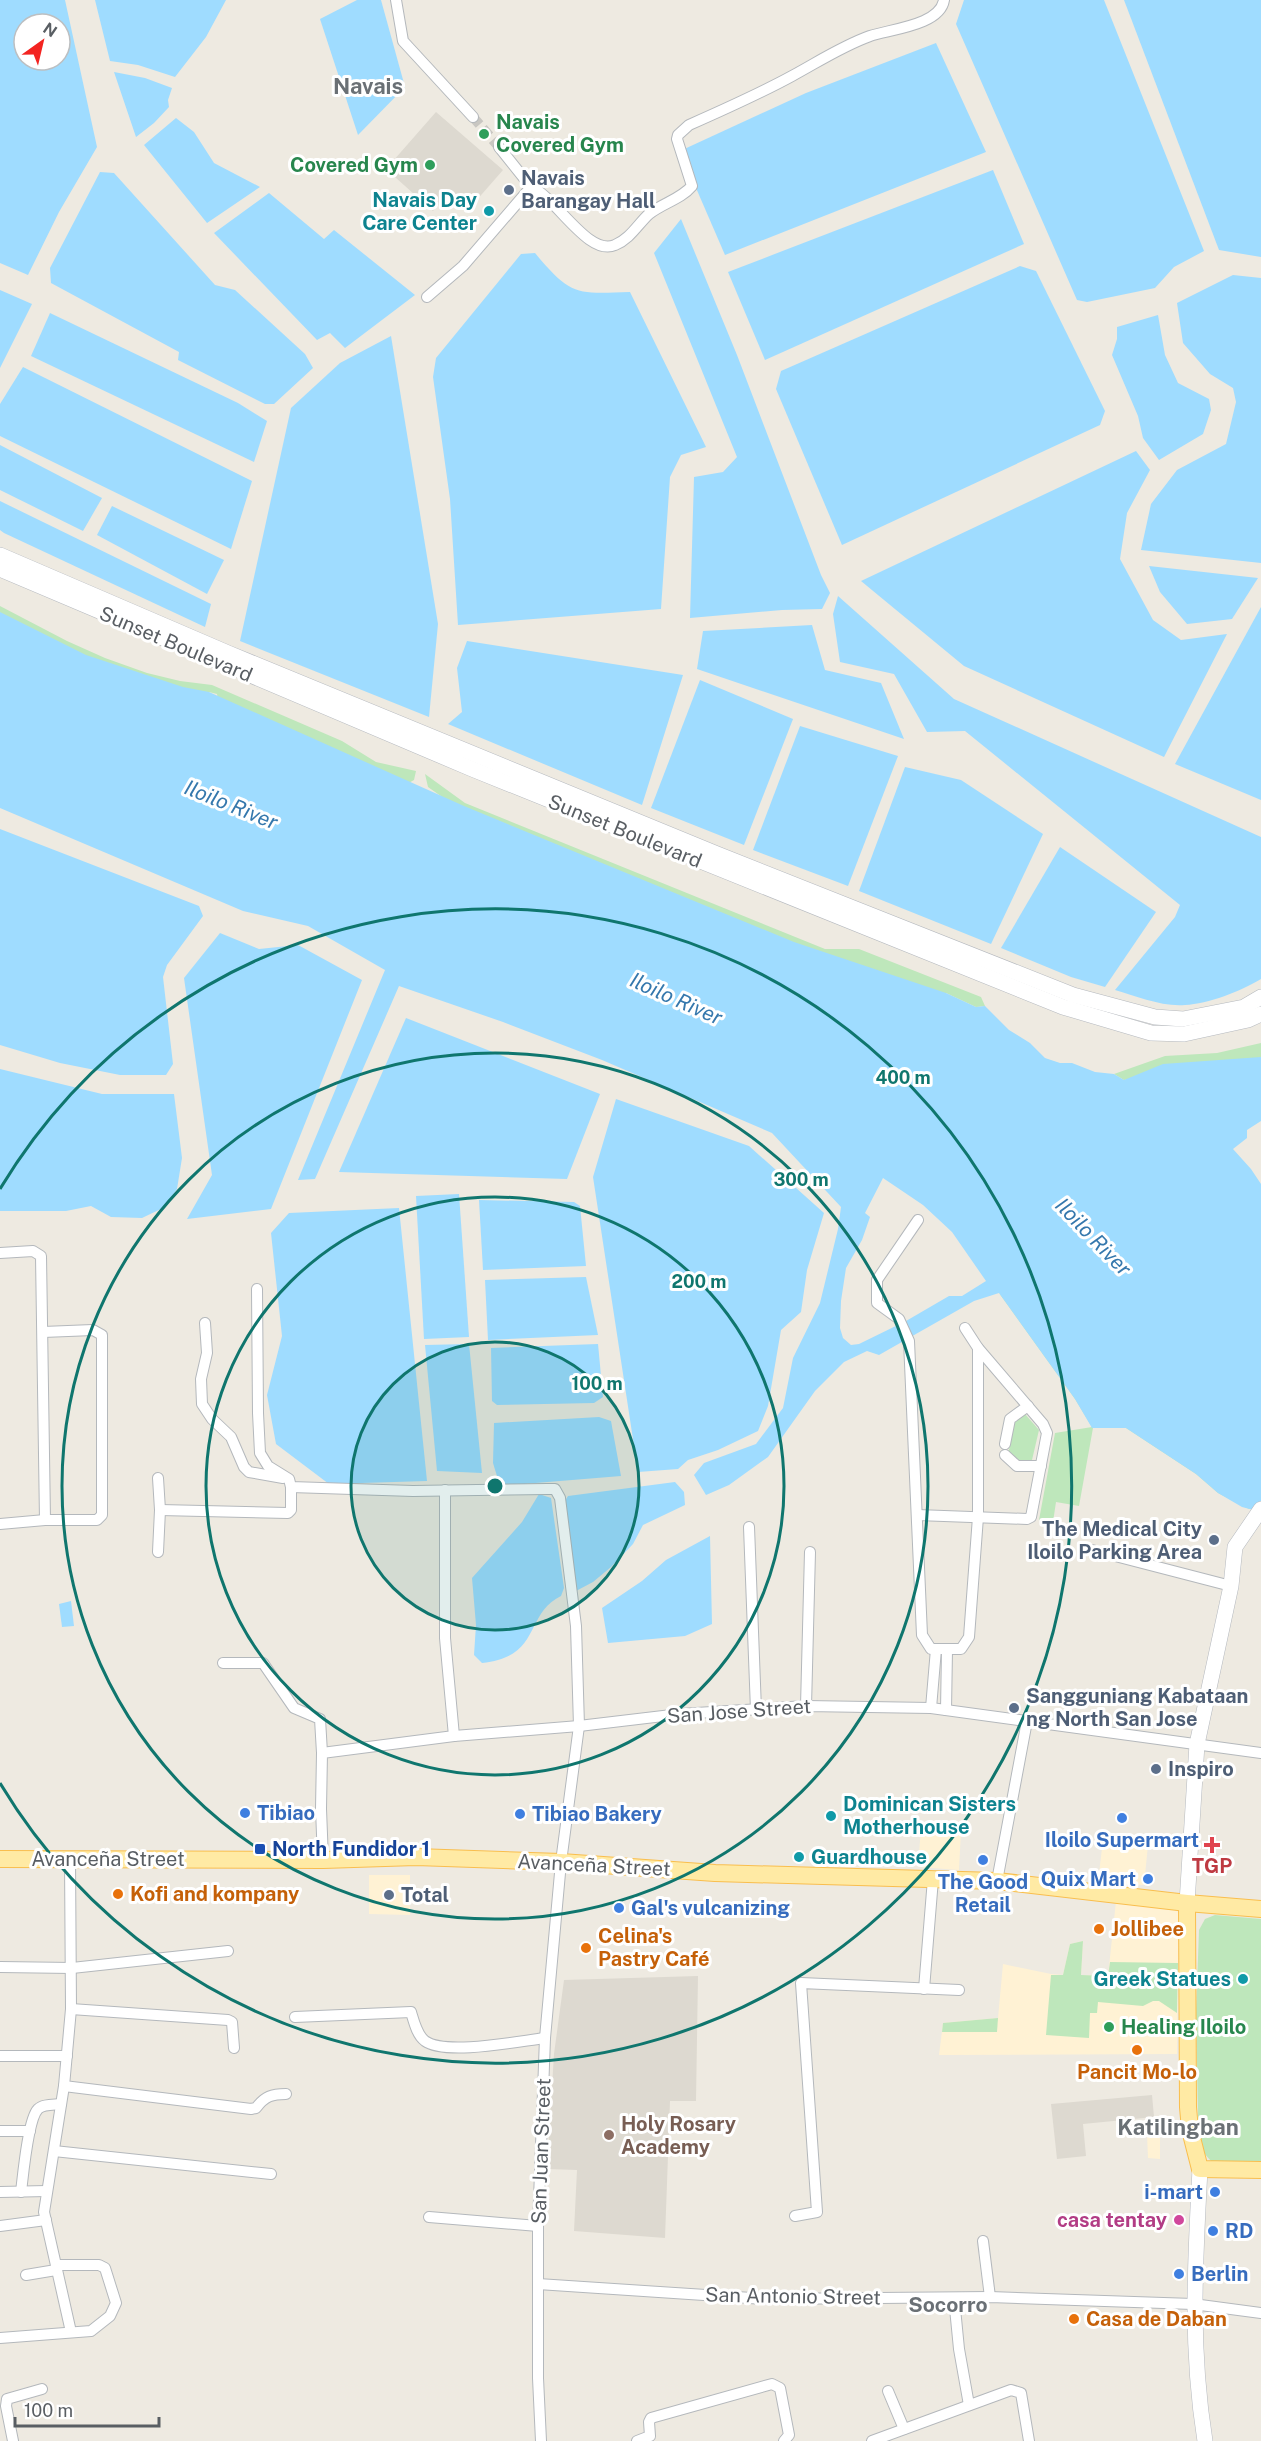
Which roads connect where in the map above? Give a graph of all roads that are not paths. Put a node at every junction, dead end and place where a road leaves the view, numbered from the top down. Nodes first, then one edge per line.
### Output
1 (396, 0) edge
2 (944, 0) edge
3 (473, 117) tunnel mouth
4 (499, 147) tunnel mouth
5 (531, 187) junction
6 (427, 297) dead end
7 (0, 555) edge
8 (0, 569) edge
9 (699, 854) junction
10 (1261, 998) edge
11 (1261, 1014) edge
12 (918, 1220) dead end
13 (0, 1253) edge
14 (257, 1289) dead end
15 (205, 1323) dead end
16 (965, 1328) dead end
17 (43, 1332) junction
18 (978, 1348) junction
19 (1028, 1406) junction
20 (1041, 1466) junction
21 (158, 1478) dead end
22 (290, 1484) junction
23 (444, 1490) junction
24 (160, 1509) junction
25 (1261, 1509) edge
26 (917, 1515) junction
27 (978, 1517) junction
28 (45, 1520) junction
29 (0, 1524) edge
30 (749, 1527) dead end
31 (1092, 1550) dead end
32 (158, 1552) dead end
33 (810, 1552) dead end
34 (1230, 1586) junction
35 (942, 1650) junction
36 (223, 1663) dead end
37 (806, 1706) junction
38 (931, 1708) junction
39 (756, 1710) junction
40 (946, 1710) junction
41 (1027, 1721) junction
42 (579, 1726) junction
43 (454, 1736) junction
44 (1197, 1744) junction
45 (322, 1753) junction
46 (1261, 1753) edge
47 (0, 1859) edge
48 (70, 1859) junction
49 (323, 1860) junction
50 (561, 1862) junction
51 (933, 1879) junction
52 (997, 1881) junction
53 (1187, 1903) junction
54 (1261, 1908) edge
55 (228, 1951) dead end
56 (0, 1967) edge
57 (72, 1968) junction
58 (924, 1989) junction
59 (959, 1990) dead end
60 (71, 2009) junction
61 (295, 2017) dead end
62 (545, 2038) junction
63 (234, 2048) dead end
64 (0, 2056) edge
65 (67, 2056) junction
66 (64, 2086) junction
67 (286, 2094) dead end
68 (61, 2104) junction
69 (0, 2131) edge
70 (30, 2132) junction
71 (54, 2151) junction
72 (1200, 2169) junction
73 (1261, 2170) edge
74 (271, 2174) dead end
75 (47, 2191) junction
76 (0, 2192) edge
77 (21, 2192) junction
78 (795, 2216) dead end
79 (429, 2217) dead end
80 (46, 2220) junction
81 (0, 2226) edge
82 (538, 2226) junction
83 (983, 2241) dead end
84 (56, 2268) junction
85 (26, 2275) dead end
86 (538, 2284) junction
87 (990, 2297) junction
88 (954, 2298) junction
89 (1193, 2304) junction
90 (1261, 2313) edge
91 (71, 2332) junction
92 (0, 2338) edge
93 (42, 2389) dead end
94 (888, 2391) dead end
95 (3, 2403) edge
96 (969, 2405) junction
97 (904, 2429) junction
98 (13, 2441) edge
99 (541, 2441) edge
100 (637, 2441) edge
101 (784, 2441) edge
102 (872, 2441) edge
103 (1029, 2441) edge
104 (1205, 2441) edge

1 - 3 street
2 - 5 street
4 - 5 street
5 - 6 street
7 - 9 main road, Sunset Boulevard
8 - 9 main road, Sunset Boulevard
9 - 10 main road, Sunset Boulevard
9 - 11 main road, Sunset Boulevard
12 - 26 street
13 - 17 street
14 - 22 street
15 - 22 street
16 - 18 street
17 - 28 street
17 - 28 street
18 - 19 street
18 - 27 street
19 - 20 street
19 - 20 street
20 - 27 street
21 - 24 street
22 - 23 street
22 - 24 street
23 - 42 street, San Juan Street
23 - 43 street
24 - 32 street
25 - 34 main road
26 - 27 street
26 - 35 street
27 - 35 street
28 - 29 street
30 - 39 street
31 - 34 street
33 - 37 street
34 - 44 main road
35 - 38 street
35 - 40 street
36 - 45 street
37 - 38 street, San Jose Street
37 - 39 street, San Jose Street
38 - 40 street, San Jose Street
39 - 42 street, San Jose Street
40 - 41 street, San Jose Street
41 - 44 street, San Jose Street
41 - 52 street
42 - 43 street, San Jose Street
42 - 50 street, San Juan Street
43 - 45 street, San Jose Street
44 - 46 street, San Jose Street
44 - 53 main road
45 - 49 street
47 - 48 main road, Avanceña Street
48 - 49 main road, Avanceña Street
48 - 57 street
49 - 50 main road, Avanceña Street
50 - 51 main road, Avanceña Street
50 - 62 street, San Juan Street
51 - 52 main road, Avanceña Street
51 - 58 street
52 - 53 main road, Avanceña Street
53 - 54 main road, Avanceña Street
53 - 72 main road
55 - 57 street
56 - 57 street
57 - 60 street
58 - 59 street
58 - 78 street
60 - 63 street
60 - 65 street
61 - 62 street
62 - 82 street, San Juan Street
64 - 65 street
65 - 66 street
66 - 67 street
66 - 68 street
68 - 70 street
68 - 71 street
69 - 70 street
70 - 77 street
71 - 74 street
71 - 75 street
72 - 73 main road
72 - 89 main road
75 - 77 street
75 - 80 street
76 - 77 street
79 - 82 street
80 - 81 street
80 - 84 street
82 - 86 street, San Juan Street
83 - 87 street
84 - 85 street
84 - 91 street
84 - 91 street
86 - 88 street, San Antonio Street
86 - 99 street, San Juan Street
87 - 88 street, San Antonio Street
87 - 89 street, San Antonio Street
88 - 96 street
89 - 90 street, San Antonio Street
89 - 104 main road
91 - 92 street
93 - 95 street
94 - 97 street
95 - 98 street
96 - 97 street
96 - 103 street
97 - 102 street
100 - 101 street

